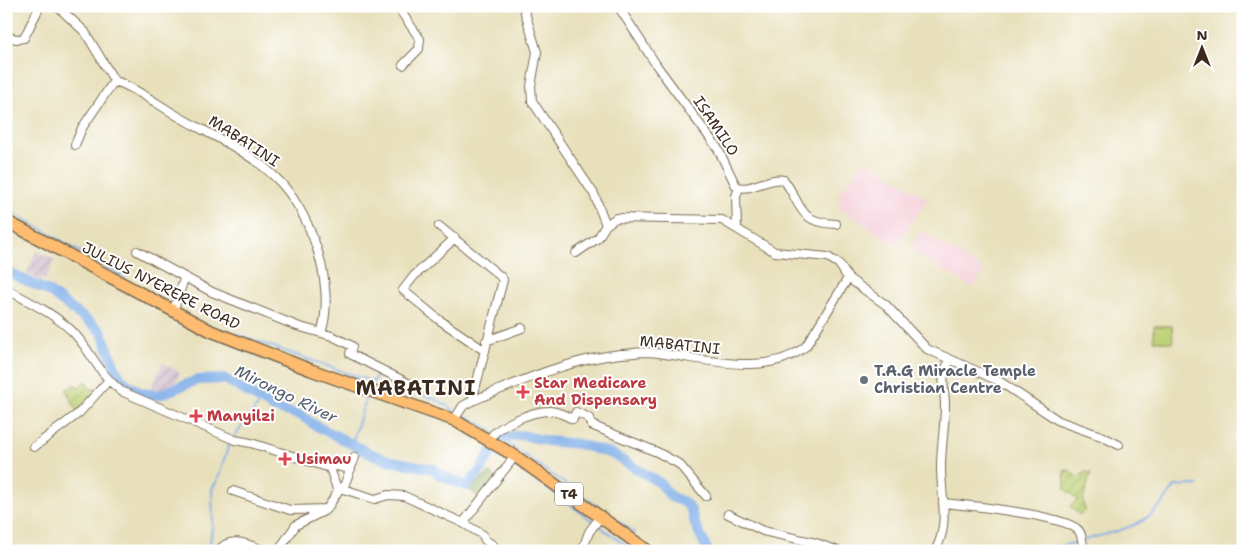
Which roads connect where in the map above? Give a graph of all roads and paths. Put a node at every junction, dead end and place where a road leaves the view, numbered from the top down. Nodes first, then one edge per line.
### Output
1 (40, 6) edge
2 (57, 6) edge
3 (397, 6) edge
4 (523, 6) edge
5 (618, 6) edge
6 (6, 36) edge
7 (403, 66) dead end
8 (115, 82) junction
9 (75, 145) dead end
10 (739, 188) junction
11 (6, 221) edge
12 (836, 224) dead end
13 (606, 225) junction
14 (439, 226) dead end
15 (737, 228) junction
16 (455, 238) junction
17 (137, 251) dead end
18 (576, 253) dead end
19 (848, 278) junction
20 (184, 279) junction
21 (6, 289) edge
22 (173, 312) junction
23 (522, 328) dead end
24 (321, 333) junction
25 (486, 341) junction
26 (485, 350) junction
27 (950, 361) junction
28 (108, 381) junction
29 (414, 386) dead end
30 (472, 401) junction
31 (454, 420) junction
32 (493, 434) junction
33 (1119, 446) dead end
34 (34, 447) dead end
35 (516, 456) junction
36 (355, 457) dead end
37 (330, 468) junction
38 (351, 469) junction
39 (340, 489) junction
40 (233, 491) dead end
41 (706, 496) dead end
42 (943, 503) junction
43 (324, 511) junction
44 (728, 514) dead end
45 (597, 521) junction
46 (463, 523) junction
47 (493, 545) dead end
48 (634, 547) edge
49 (219, 551) edge
50 (266, 551) edge
51 (278, 551) edge
52 (582, 551) edge
53 (648, 551) edge
54 (838, 551) edge
55 (935, 551) edge
56 (1084, 551) edge

1 - 6 street
2 - 8 street
3 - 7 street
4 - 13 street
5 - 10 street, ISAMILO
8 - 9 street
8 - 24 street, MABATINI
10 - 12 street
10 - 15 street
11 - 22 highway, JULIUS NYERERE ROAD / T4
13 - 15 street
13 - 18 street
14 - 16 street
15 - 19 street
16 - 25 street
16 - 26 street
17 - 20 street
19 - 27 street
19 - 30 street, MABATINI
20 - 22 street
20 - 24 street
21 - 28 street
22 - 31 highway, JULIUS NYERERE ROAD / T4
23 - 25 street
24 - 29 street
25 - 26 street
26 - 30 street
27 - 33 street
27 - 42 street
28 - 34 street
28 - 37 street
30 - 31 street, MABATINI
31 - 32 highway, JULIUS NYERERE ROAD / T4
32 - 35 highway, JULIUS NYERERE ROAD / T4
32 - 41 street
35 - 45 highway, JULIUS NYERERE ROAD / T4
35 - 46 street
36 - 38 street
37 - 38 street
37 - 39 street
38 - 39 street
39 - 43 street
39 - 46 street
40 - 43 street
42 - 55 street
42 - 56 street
43 - 51 street
44 - 54 street
45 - 48 highway, JULIUS NYERERE ROAD / T4
45 - 52 street
46 - 47 street
48 - 53 highway, JULIUS NYERERE ROAD / T4
49 - 50 street

